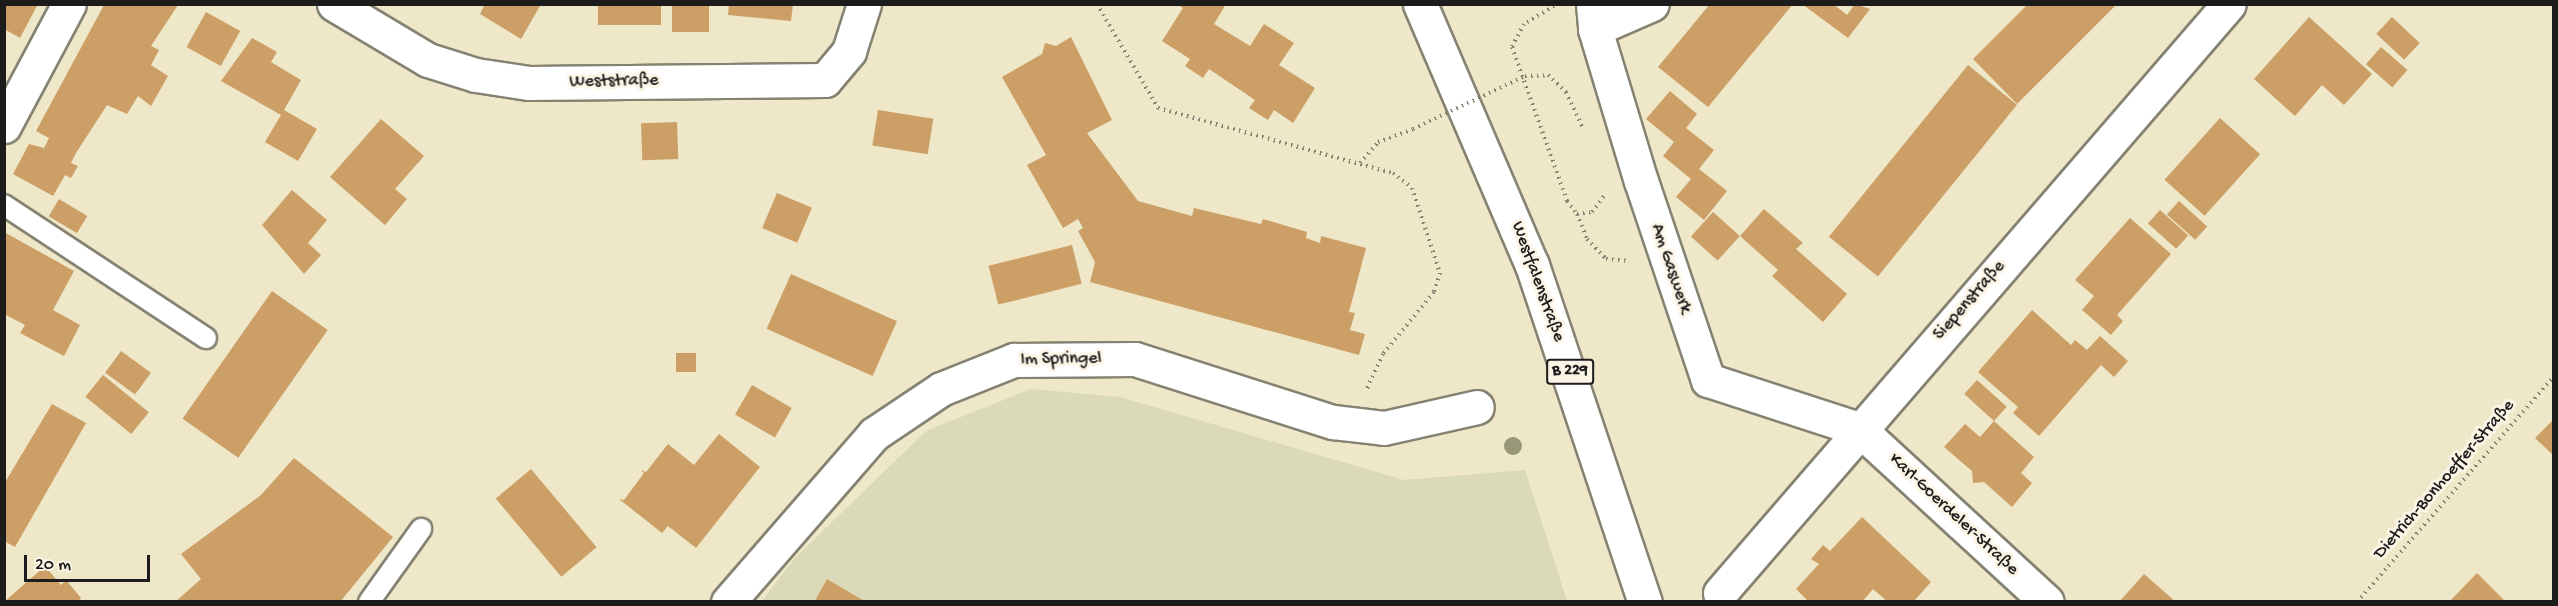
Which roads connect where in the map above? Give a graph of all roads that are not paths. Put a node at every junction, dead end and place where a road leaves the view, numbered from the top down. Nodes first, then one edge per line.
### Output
1 (69, 4) edge
2 (334, 4) edge
3 (864, 4) edge
4 (1420, 4) edge
5 (1652, 4) edge
6 (2229, 4) edge
7 (1594, 17) edge
8 (4, 126) edge
9 (4, 205) edge
10 (206, 338) dead end
11 (1477, 407) dead end
12 (1859, 429) junction
13 (421, 529) dead end
14 (1722, 597) edge
15 (369, 602) edge
16 (728, 602) edge
17 (1645, 602) edge
18 (2047, 602) edge

1 - 8 street
2 - 3 street, Weststraße
4 - 17 street, Westfalenstraße / B 229
5 - 7 street
6 - 12 street, Siepenstraße
7 - 12 street, Am Gaswerk
9 - 10 lane
11 - 16 street, Im Springel
12 - 14 street, Siepenstraße
12 - 18 street, Karl-Goerdeler-Straße
13 - 15 lane

